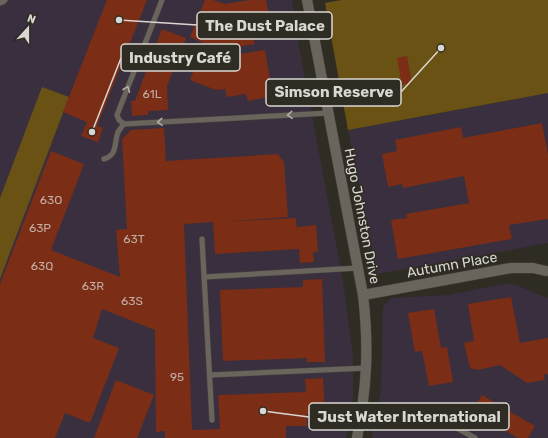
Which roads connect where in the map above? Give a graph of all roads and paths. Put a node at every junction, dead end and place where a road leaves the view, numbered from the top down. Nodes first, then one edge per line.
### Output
1 (5, 0) edge
2 (162, 0) edge
3 (307, 0) edge
4 (0, 3) edge
5 (329, 113) junction
6 (124, 124) junction
7 (104, 159) dead end
8 (202, 239) dead end
9 (358, 268) junction
10 (546, 271) dead end
11 (204, 276) junction
12 (363, 295) junction
13 (367, 368) junction
14 (210, 376) junction
15 (212, 420) dead end
16 (359, 428) junction
17 (357, 438) edge
18 (475, 438) edge

1 - 4 lane
6 -> 2 lane
3 - 5 street, Hugo Johnston Drive
5 -> 6 lane
5 - 9 street, Hugo Johnston Drive
6 - 7 lane
8 - 11 lane
9 - 11 lane
9 - 12 street, Hugo Johnston Drive
10 - 12 street, Autumn Place
11 - 14 lane
12 - 13 street, Hugo Johnston Drive
13 - 14 lane
13 - 16 street, Hugo Johnston Drive
14 - 15 lane
16 - 17 street, Hugo Johnston Drive
16 - 18 lane

